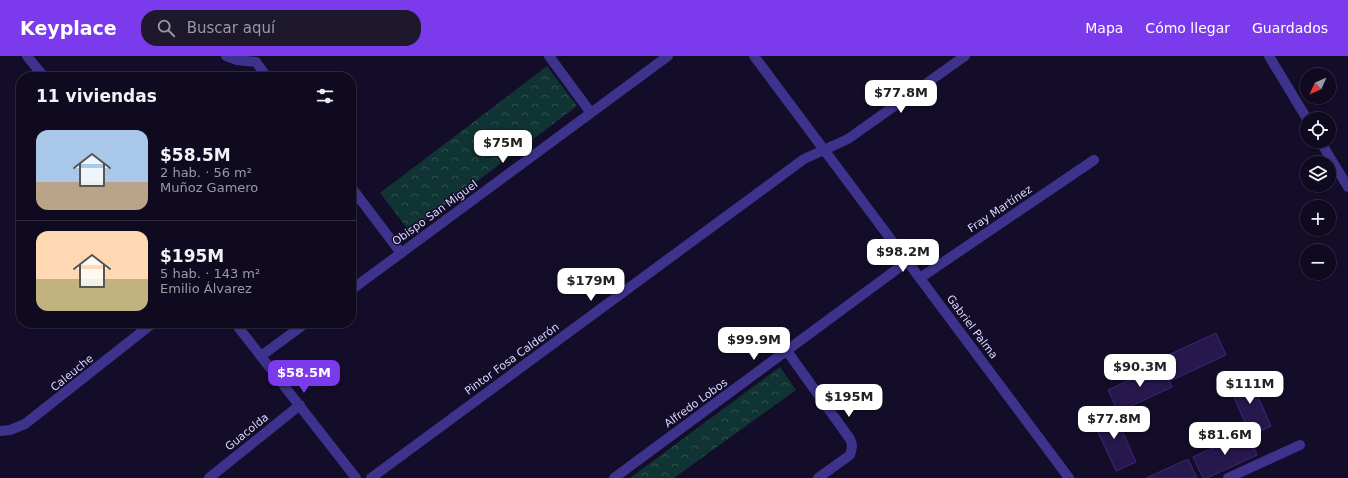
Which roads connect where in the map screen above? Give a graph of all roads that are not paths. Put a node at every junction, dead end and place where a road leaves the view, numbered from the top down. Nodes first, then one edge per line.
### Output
1 (27, 56) edge
2 (226, 56) edge
3 (548, 56) edge
4 (668, 56) edge
5 (754, 56) edge
6 (965, 56) edge
7 (1269, 56) edge
8 (259, 59) edge
9 (40, 72) edge
10 (265, 72) edge
11 (1303, 112) edge
12 (591, 113) junction
13 (1324, 148) edge
14 (824, 149) junction
15 (1094, 160) dead end
16 (1348, 187) edge
17 (356, 194) edge
18 (401, 253) junction
19 (908, 261) junction
20 (920, 278) junction
21 (356, 286) edge
22 (147, 328) edge
23 (239, 328) edge
24 (299, 328) edge
25 (786, 351) junction
26 (261, 356) junction
27 (300, 405) junction
28 (0, 432) edge
29 (1300, 445) dead end
30 (209, 478) edge
31 (356, 478) edge
32 (371, 478) edge
33 (614, 478) edge
34 (818, 478) edge
35 (1069, 478) edge
36 (1228, 478) edge

1 - 9 street
2 - 8 street
3 - 12 street
4 - 12 street, Obispo San Miguel
5 - 14 street, Gabriel Palma
6 - 14 street, Pintor Fosa Calderón
7 - 11 street
8 - 10 street
12 - 18 street, Obispo San Miguel
13 - 16 street
14 - 19 street, Gabriel Palma
14 - 32 street, Pintor Fosa Calderón
15 - 20 street, Fray Martínez
17 - 18 street
18 - 21 street, Obispo San Miguel
19 - 20 street, Gabriel Palma
19 - 25 street, Alfredo Lobos
20 - 35 street, Gabriel Palma
22 - 28 street, Caleuche
23 - 26 street
24 - 26 street
25 - 33 street, Alfredo Lobos
25 - 34 street
26 - 27 street
27 - 30 street, Guacolda
27 - 31 street
29 - 36 street

